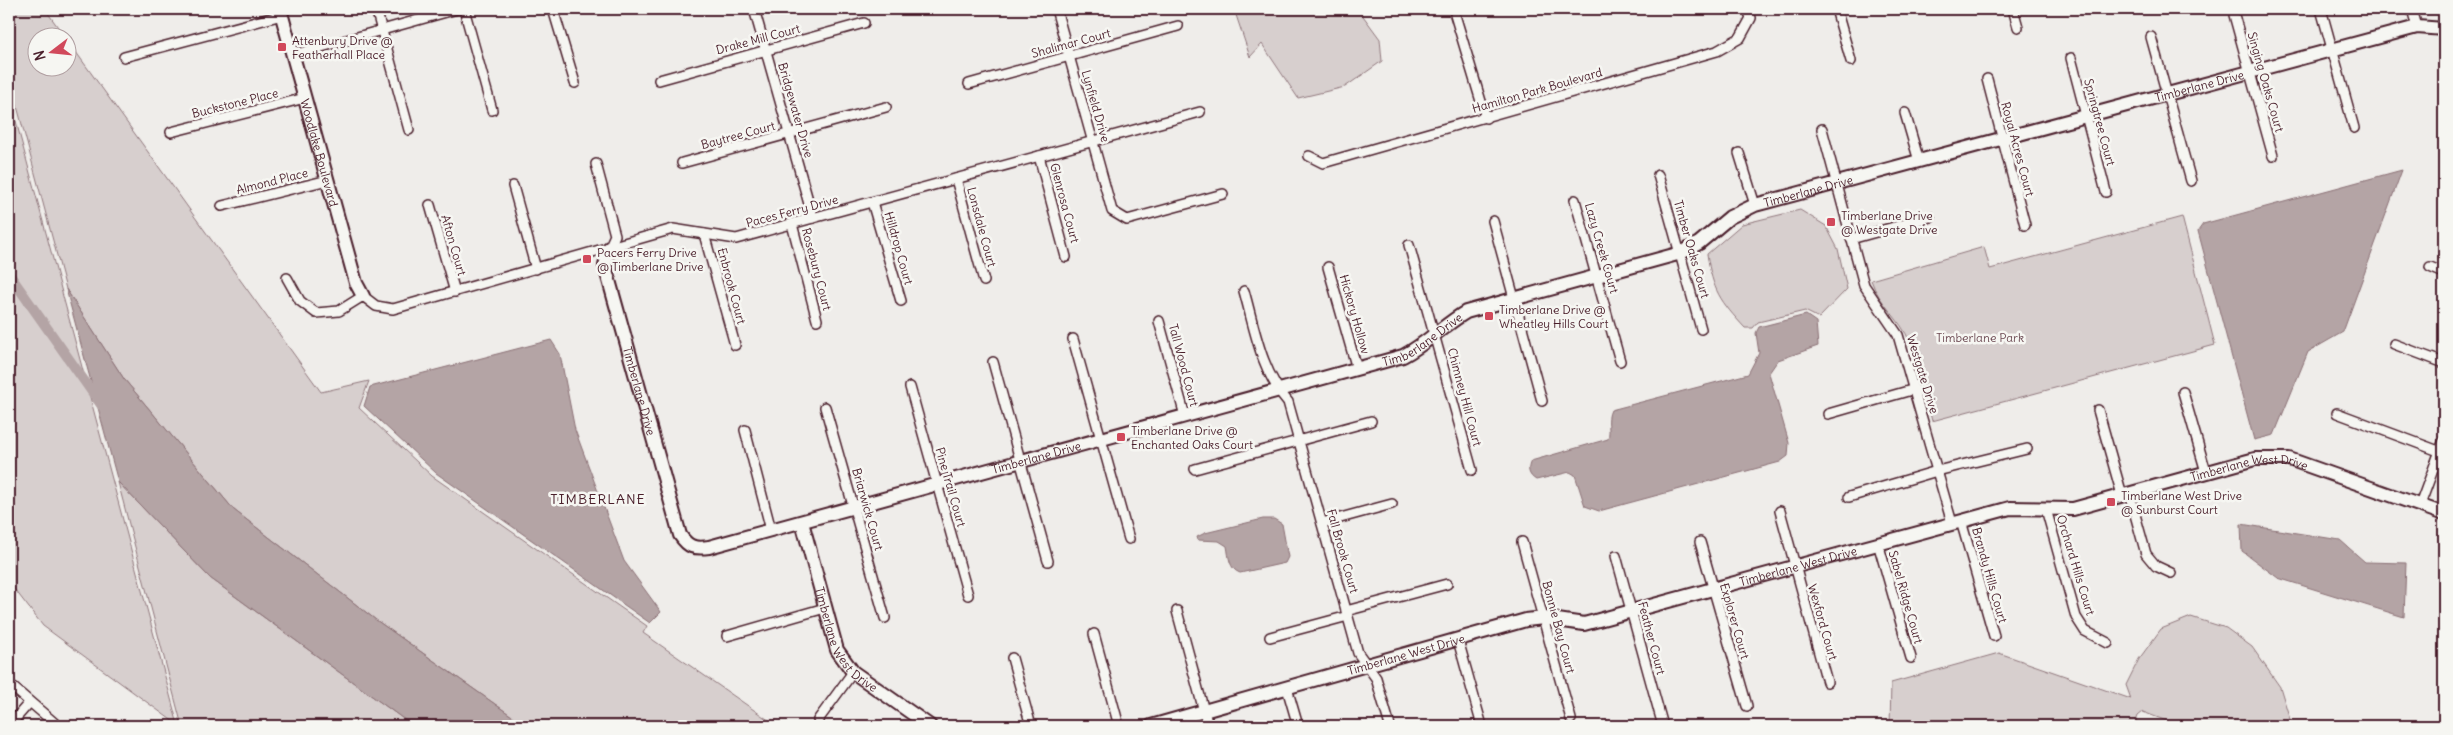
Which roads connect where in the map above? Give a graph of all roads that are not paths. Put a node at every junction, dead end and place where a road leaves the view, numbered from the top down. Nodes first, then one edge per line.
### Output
1 (376, 9) edge
2 (457, 9) edge
3 (464, 9) edge
4 (553, 9) edge
5 (754, 9) edge
6 (1056, 9) edge
7 (1748, 9) edge
8 (1836, 9) edge
9 (2013, 9) edge
10 (2321, 9) edge
11 (2412, 9) edge
12 (281, 12) edge
13 (1455, 16) dead end
14 (2234, 16) dead end
15 (864, 23) dead end
16 (1178, 26) dead end
17 (2018, 27) dead end
18 (2417, 27) junction
19 (2444, 29) edge
20 (382, 30) junction
21 (2151, 37) dead end
22 (2332, 48) junction
23 (766, 50) junction
24 (293, 55) junction
25 (124, 56) dead end
26 (1069, 56) junction
27 (2071, 58) dead end
28 (1851, 61) dead end
29 (2249, 71) junction
30 (1987, 79) dead end
31 (659, 80) dead end
32 (575, 83) dead end
33 (969, 84) dead end
34 (2166, 94) junction
35 (305, 98) junction
36 (886, 107) dead end
37 (492, 110) dead end
38 (1200, 112) dead end
39 (1905, 113) dead end
40 (2085, 116) junction
41 (1486, 118) junction
42 (2354, 128) dead end
43 (1822, 129) dead end
44 (409, 130) dead end
45 (171, 132) dead end
46 (789, 134) junction
47 (2002, 138) junction
48 (1093, 141) junction
49 (1740, 153) dead end
50 (1039, 156) junction
51 (1309, 156) dead end
52 (2273, 156) dead end
53 (1919, 161) junction
54 (682, 163) dead end
55 (596, 164) dead end
56 (1658, 176) dead end
57 (956, 179) junction
58 (328, 180) junction
59 (2191, 181) dead end
60 (1836, 183) junction
61 (513, 186) dead end
62 (2106, 192) dead end
63 (1223, 194) dead end
64 (1574, 200) dead end
65 (872, 202) junction
66 (430, 205) dead end
67 (1755, 205) junction
68 (222, 206) dead end
69 (1930, 217) dead end
70 (813, 218) junction
71 (1493, 221) dead end
72 (792, 224) junction
73 (2025, 225) dead end
74 (704, 234) junction
75 (1851, 239) junction
76 (1410, 244) dead end
77 (609, 248) junction
78 (1681, 253) junction
79 (1066, 257) dead end
80 (1328, 267) dead end
81 (2430, 268) dead end
82 (536, 269) junction
83 (2444, 273) edge
84 (1597, 276) junction
85 (287, 278) dead end
86 (984, 281) dead end
87 (1244, 291) dead end
88 (455, 292) junction
89 (363, 296) junction
90 (1514, 297) junction
91 (901, 301) dead end
92 (817, 320) dead end
93 (1159, 321) dead end
94 (1701, 329) dead end
95 (1435, 334) junction
96 (1073, 339) dead end
97 (2394, 344) dead end
98 (735, 345) dead end
99 (1620, 361) dead end
100 (993, 362) dead end
101 (2444, 363) edge
102 (1357, 369) junction
103 (910, 386) dead end
104 (1915, 389) junction
105 (1278, 391) junction
106 (2183, 392) dead end
107 (1542, 401) dead end
108 (825, 407) dead end
109 (2098, 410) dead end
110 (2337, 413) dead end
111 (1828, 414) dead end
112 (1185, 416) junction
113 (1371, 422) dead end
114 (745, 430) dead end
115 (1101, 440) junction
116 (1299, 440) junction
117 (2444, 440) edge
118 (2027, 449) dead end
119 (2442, 452) edge
120 (1021, 462) junction
121 (1195, 470) dead end
122 (1472, 470) dead end
123 (1937, 471) junction
124 (2206, 472) junction
125 (938, 485) junction
126 (2125, 494) junction
127 (1849, 497) dead end
128 (1392, 504) dead end
129 (2420, 505) junction
130 (855, 508) junction
131 (2046, 509) junction
132 (1780, 511) dead end
133 (2444, 514) edge
134 (802, 522) junction
135 (1956, 522) junction
136 (1322, 524) junction
137 (771, 530) junction
138 (1129, 539) dead end
139 (1522, 542) dead end
140 (1700, 542) dead end
141 (1878, 544) junction
142 (1616, 556) dead end
143 (1048, 561) dead end
144 (1795, 567) junction
145 (2170, 573) dead end
146 (1447, 584) dead end
147 (1713, 589) junction
148 (968, 595) dead end
149 (825, 608) junction
150 (1177, 611) dead end
151 (1632, 611) junction
152 (1347, 614) junction
153 (885, 618) dead end
154 (1544, 618) junction
155 (1094, 634) dead end
156 (727, 636) dead end
157 (1994, 636) dead end
158 (1270, 638) dead end
159 (1458, 640) junction
160 (2108, 643) dead end
161 (1012, 658) dead end
162 (1911, 658) dead end
163 (1367, 666) junction
164 (853, 672) junction
165 (1827, 682) dead end
166 (9, 684) edge
167 (1287, 688) junction
168 (29, 704) junction
169 (1746, 706) dead end
170 (1204, 711) junction
171 (1571, 719) dead end
172 (818, 720) dead end
173 (925, 725) edge
174 (9, 726) edge
175 (58, 726) edge
176 (1031, 726) edge
177 (1120, 726) edge
178 (1151, 726) edge
179 (1208, 726) edge
180 (1298, 726) edge
181 (1390, 726) edge
182 (1482, 726) edge
183 (1663, 726) edge

1 - 20 street
2 - 20 street
3 - 37 street
4 - 32 street
5 - 23 street, Bridgewater Drive
6 - 26 street, Lynfield Drive
7 - 41 street, Hamilton Park Boulevard
8 - 28 street
9 - 17 street
10 - 22 street
11 - 18 street
12 - 24 street, Woodlake Boulevard
12 - 25 street
13 - 41 street
14 - 29 street, Singing Oaks Court
15 - 23 street, Drake Mill Court
16 - 26 street, Shalimar Court
18 - 19 street, Timberlane Drive
18 - 22 street, Timberlane Drive
20 - 24 street
20 - 44 street
21 - 34 street
22 - 29 street, Timberlane Drive
22 - 42 street
23 - 31 street, Drake Mill Court
23 - 46 street, Bridgewater Drive
24 - 35 street, Woodlake Boulevard
26 - 33 street, Shalimar Court
26 - 48 street, Lynfield Drive
27 - 40 street, Springtree Court
29 - 34 street, Timberlane Drive
29 - 52 street, Singing Oaks Court
30 - 47 street, Royal Acres Court
34 - 40 street, Timberlane Drive
34 - 59 street
35 - 45 street, Buckstone Place
35 - 58 street, Woodlake Boulevard
36 - 46 street, Baytree Court
38 - 48 street, Paces Ferry Drive
39 - 53 street
40 - 47 street, Timberlane Drive
40 - 62 street, Springtree Court
41 - 51 street, Hamilton Park Boulevard
43 - 60 street, Westgate Drive
46 - 54 street, Baytree Court
46 - 70 street, Bridgewater Drive
47 - 53 street, Timberlane Drive
47 - 73 street, Royal Acres Court
48 - 50 street, Paces Ferry Drive
48 - 63 street, Lynfield Drive
49 - 67 street
50 - 57 street, Paces Ferry Drive
50 - 79 street, Glenrosa Court
53 - 60 street, Timberlane Drive
55 - 77 street
56 - 78 street, Timber Oaks Court
57 - 65 street, Paces Ferry Drive
57 - 86 street, Lonsdale Court
58 - 68 street, Almond Place
58 - 89 street, Woodlake Boulevard
60 - 67 street, Timberlane Drive
60 - 75 street, Westgate Drive
61 - 82 street
64 - 84 street, Lazy Creek Court
65 - 70 street, Paces Ferry Drive
65 - 91 street, Hilldrop Court
66 - 88 street, Afton Court
67 - 78 street, Timberlane Drive
69 - 75 street
70 - 72 street, Paces Ferry Drive
71 - 90 street
72 - 74 street, Paces Ferry Drive
72 - 92 street, Rosebury Court
74 - 77 street, Paces Ferry Drive
74 - 98 street, Enbrook Court
75 - 104 street, Westgate Drive
76 - 95 street, Chimney Hill Court
77 - 82 street, Paces Ferry Drive
77 - 137 street, Timberlane Drive
78 - 84 street, Timberlane Drive
78 - 94 street, Timber Oaks Court
80 - 102 street, Hickory Hollow
81 - 83 street
82 - 88 street, Paces Ferry Drive
84 - 90 street, Timberlane Drive
84 - 99 street, Lazy Creek Court
85 - 89 street
87 - 105 street, Fall Brook Court
88 - 89 street, Paces Ferry Drive
90 - 95 street, Timberlane Drive
90 - 107 street
93 - 112 street, Tall Wood Court
95 - 102 street, Timberlane Drive
95 - 122 street, Chimney Hill Court
96 - 115 street
97 - 101 street
100 - 120 street
102 - 105 street, Timberlane Drive
103 - 125 street, Pine Trail Court
104 - 111 street
104 - 123 street, Westgate Drive
105 - 112 street, Timberlane Drive
105 - 116 street, Fall Brook Court
106 - 124 street
108 - 130 street, Briarwick Court
109 - 126 street
110 - 119 street
112 - 115 street, Timberlane Drive
113 - 116 street
114 - 137 street
115 - 120 street, Timberlane Drive
115 - 138 street
116 - 121 street
116 - 136 street, Fall Brook Court
117 - 119 street
118 - 123 street
119 - 129 street
120 - 125 street, Timberlane Drive
120 - 143 street
123 - 127 street
123 - 135 street, Westgate Drive
124 - 126 street, Timberlane West Drive
124 - 129 street, Timberlane West Drive
125 - 130 street, Timberlane Drive
125 - 148 street, Pine Trail Court
126 - 131 street, Timberlane West Drive
126 - 145 street
128 - 136 street
129 - 133 street, Timberlane West Drive
130 - 134 street, Timberlane Drive
130 - 153 street, Briarwick Court
131 - 135 street, Timberlane West Drive
131 - 160 street, Orchard Hills Court
132 - 144 street, Wexford Court
134 - 137 street, Timberlane Drive
134 - 149 street, Timberlane West Drive
135 - 141 street, Timberlane West Drive
135 - 157 street, Brandy Hills Court
136 - 152 street, Fall Brook Court
139 - 154 street, Bonnie Bay Court
140 - 147 street, Explorer Court
141 - 144 street, Timberlane West Drive
141 - 162 street, Sabel Ridge Court
142 - 151 street, Feather Court
144 - 147 street, Timberlane West Drive
144 - 165 street, Wexford Court
146 - 152 street
147 - 151 street, Timberlane West Drive
147 - 169 street, Explorer Court
149 - 156 street
149 - 164 street, Timberlane West Drive
150 - 170 street
151 - 154 street, Timberlane West Drive
151 - 183 street, Feather Court
152 - 158 street
152 - 163 street, Fall Brook Court
154 - 159 street, Timberlane West Drive
154 - 171 street, Bonnie Bay Court
155 - 177 street
159 - 163 street, Timberlane West Drive
159 - 182 street
161 - 176 street
163 - 167 street, Timberlane West Drive
163 - 181 street, Fall Brook Court
164 - 172 street
164 - 173 street, Timberlane West Drive
166 - 168 street
167 - 170 street, Timberlane West Drive
167 - 180 street
168 - 174 street
168 - 175 street
170 - 178 street, Timberlane West Drive
170 - 179 street

